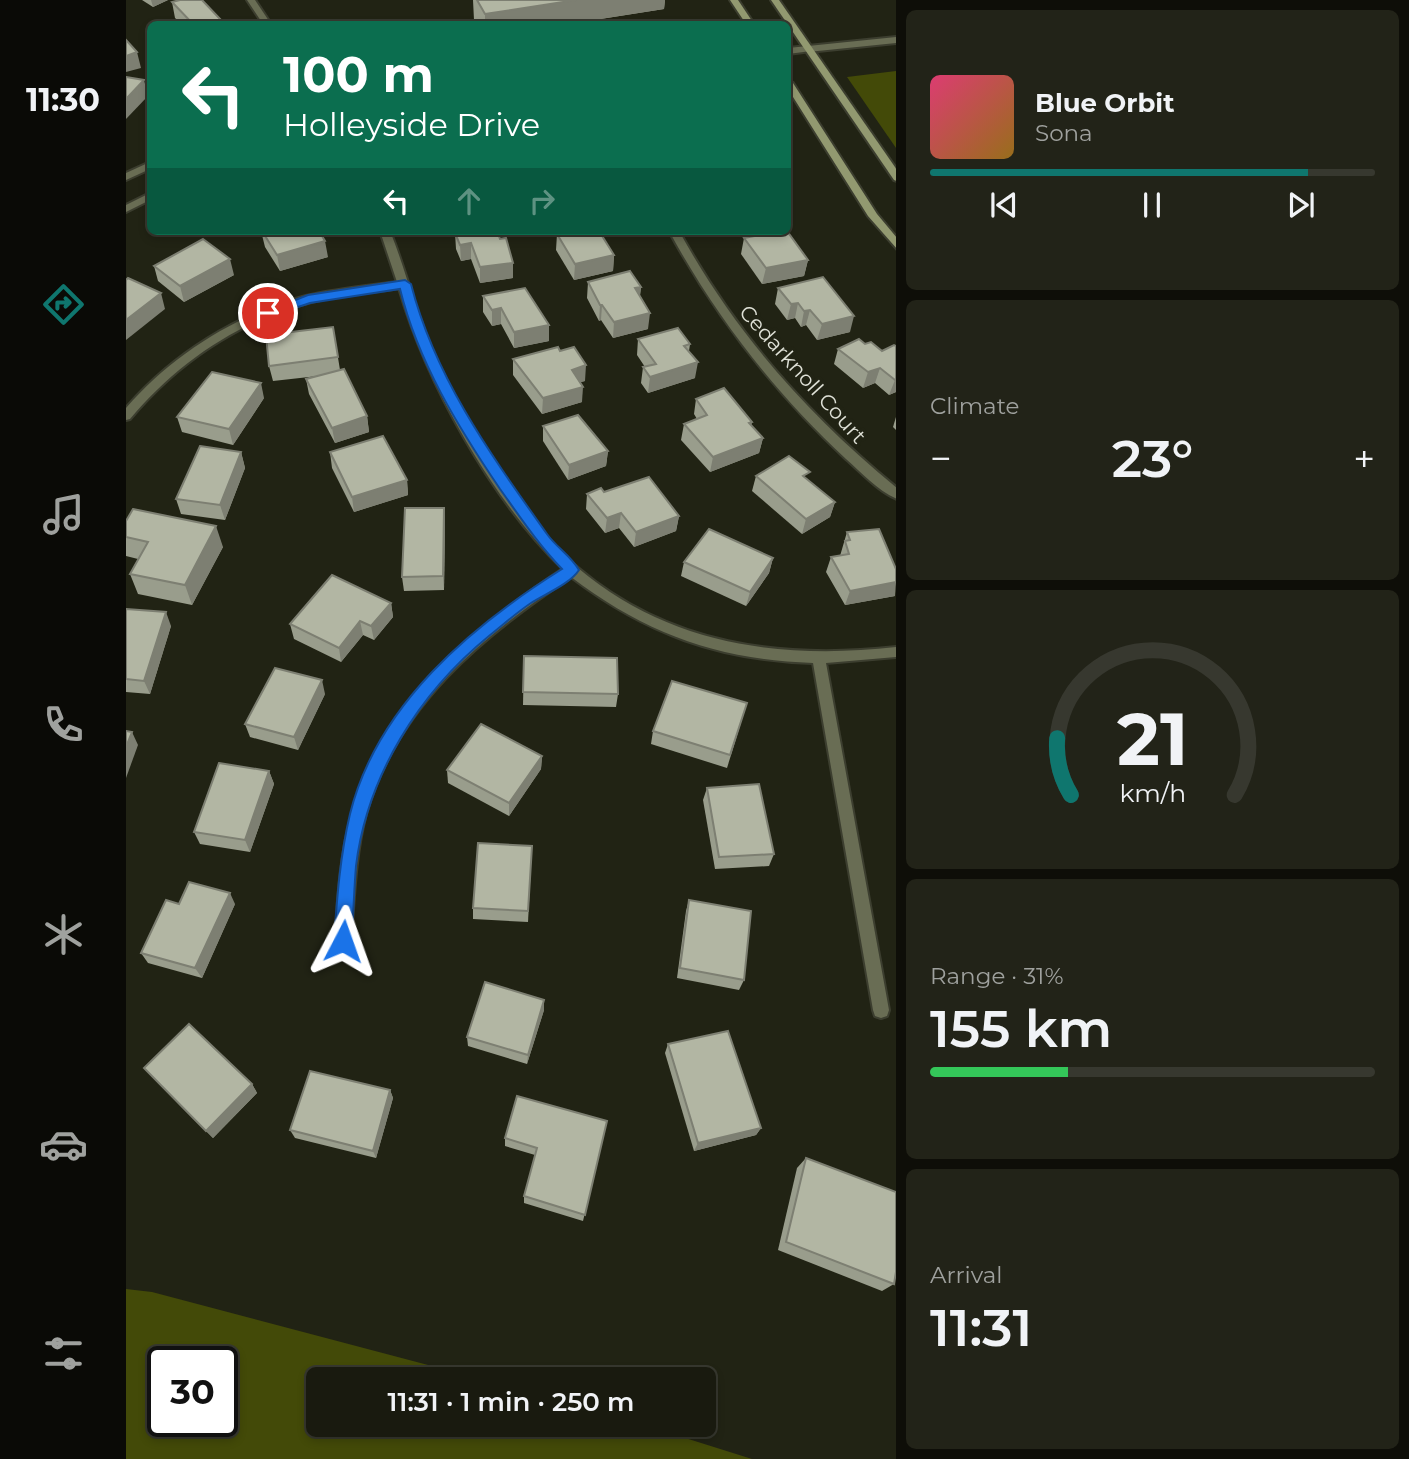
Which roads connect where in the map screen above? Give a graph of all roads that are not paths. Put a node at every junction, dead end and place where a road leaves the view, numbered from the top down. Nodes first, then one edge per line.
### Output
1 (251, 0) edge
2 (734, 0) edge
3 (775, 0) edge
4 (265, 21) edge
5 (748, 21) edge
6 (789, 21) edge
7 (791, 24) edge
8 (896, 40) edge
9 (808, 49) junction
10 (791, 51) edge
11 (791, 88) edge
12 (147, 166) edge
13 (126, 177) edge
14 (896, 178) edge
15 (147, 198) edge
16 (126, 209) edge
17 (387, 235) edge
18 (676, 235) edge
19 (896, 246) edge
20 (405, 284) junction
21 (126, 416) edge
22 (896, 495) edge
23 (572, 570) junction
24 (896, 652) edge
25 (819, 660) junction
26 (343, 941) dead end
27 (881, 1010) dead end

1 - 4 street
2 - 5 main road
3 - 6 main road
7 - 9 main road
8 - 9 street
9 - 10 street
9 - 14 main road
11 - 19 main road
12 - 13 street
15 - 16 street
17 - 20 street
18 - 22 street, Cedarknoll Court
20 - 21 street
20 - 23 street
23 - 25 street
23 - 26 street
24 - 25 street
25 - 27 street

